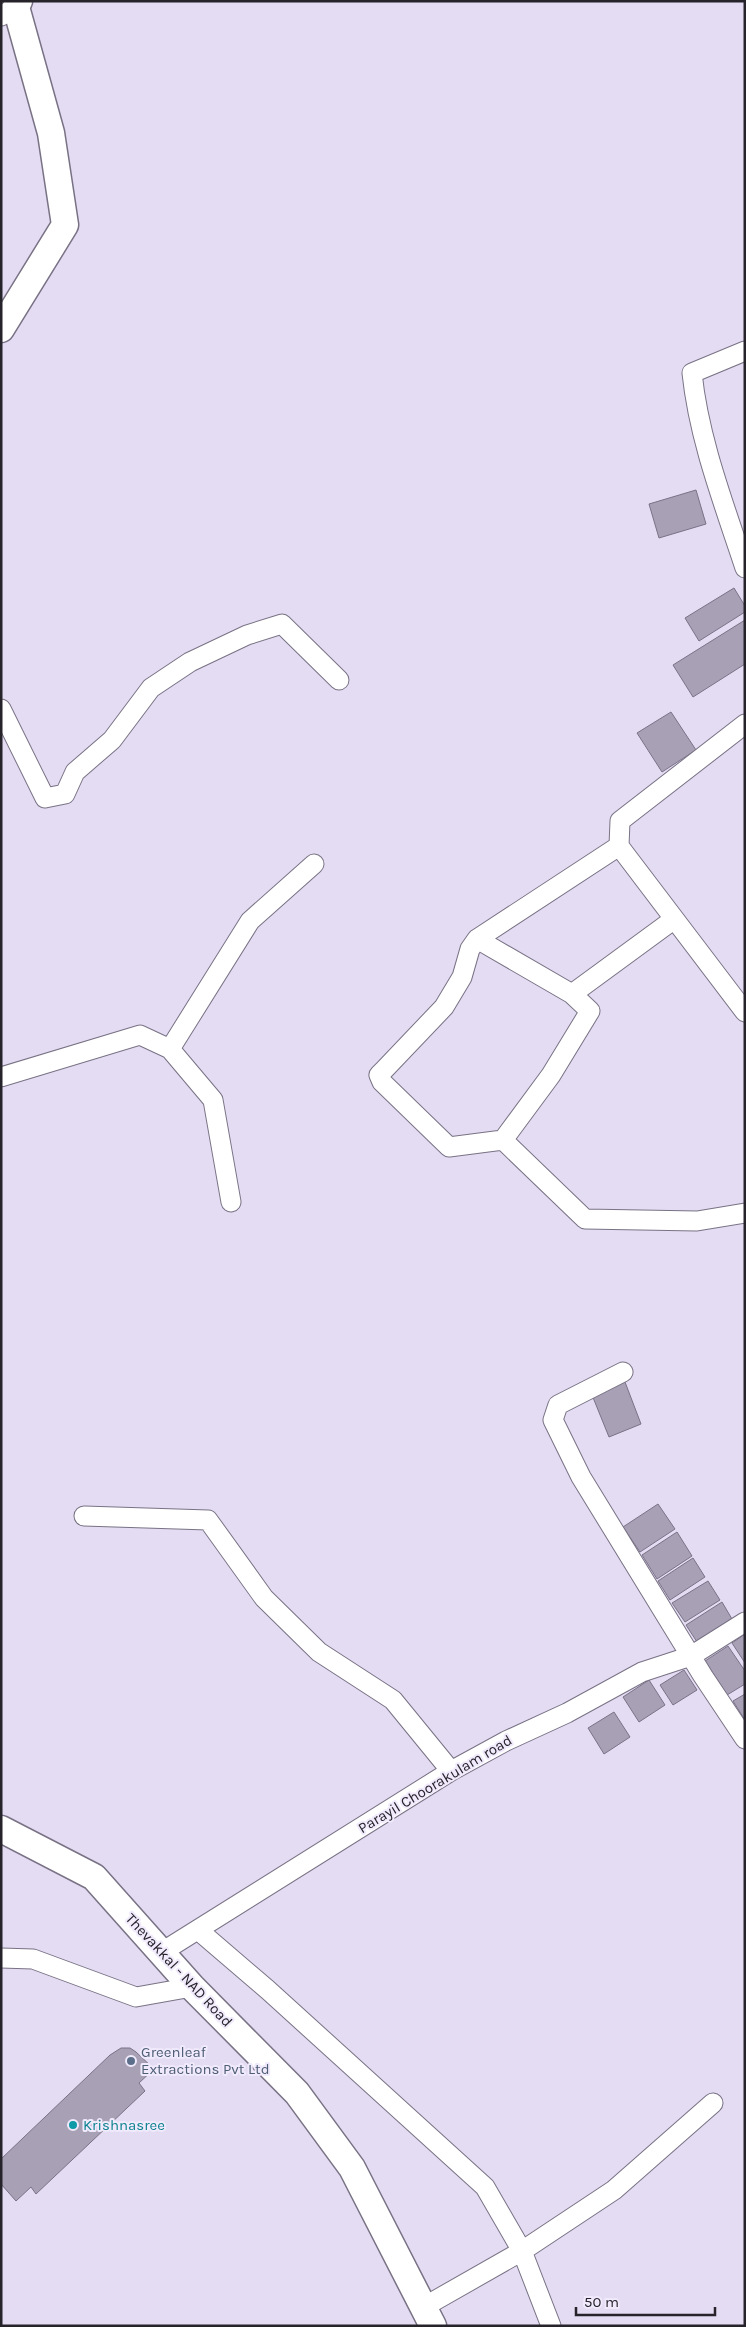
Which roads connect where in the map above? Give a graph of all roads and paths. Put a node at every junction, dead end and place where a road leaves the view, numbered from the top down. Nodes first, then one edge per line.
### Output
1 (12, 8) edge
2 (1, 329) edge
3 (745, 351) edge
4 (745, 568) edge
5 (339, 680) dead end
6 (1, 709) edge
7 (745, 724) edge
8 (619, 846) junction
9 (314, 864) dead end
10 (673, 920) junction
11 (477, 938) junction
12 (572, 994) junction
13 (745, 1012) edge
14 (170, 1049) junction
15 (1, 1077) edge
16 (503, 1140) junction
17 (231, 1202) dead end
18 (745, 1213) edge
19 (623, 1372) dead end
20 (84, 1516) dead end
21 (745, 1622) edge
22 (691, 1656) junction
23 (745, 1739) edge
24 (451, 1771) junction
25 (1, 1829) edge
26 (198, 1930) junction
27 (162, 1952) junction
28 (1, 1958) edge
29 (192, 1987) junction
30 (713, 2103) dead end
31 (522, 2251) junction
32 (428, 2317) edge
33 (551, 2326) edge

1 - 2 main road
3 - 4 street
5 - 6 street
7 - 8 street
8 - 10 street
8 - 11 street
9 - 14 street
10 - 12 street
10 - 13 street
11 - 12 street
11 - 16 street
12 - 16 street
14 - 15 street
14 - 17 street
16 - 18 street
19 - 22 street
20 - 24 street
21 - 22 street, Parayil Choorakulam road
22 - 23 street
22 - 24 street, Parayil Choorakulam road
24 - 26 street, Parayil Choorakulam road
25 - 27 main road, Thevakkal - NAD Road
26 - 27 street, Parayil Choorakulam road
26 - 31 street
27 - 29 main road, Thevakkal - NAD Road
28 - 29 street
29 - 32 main road, Thevakkal - NAD Road
30 - 31 street
31 - 32 street
31 - 33 street

